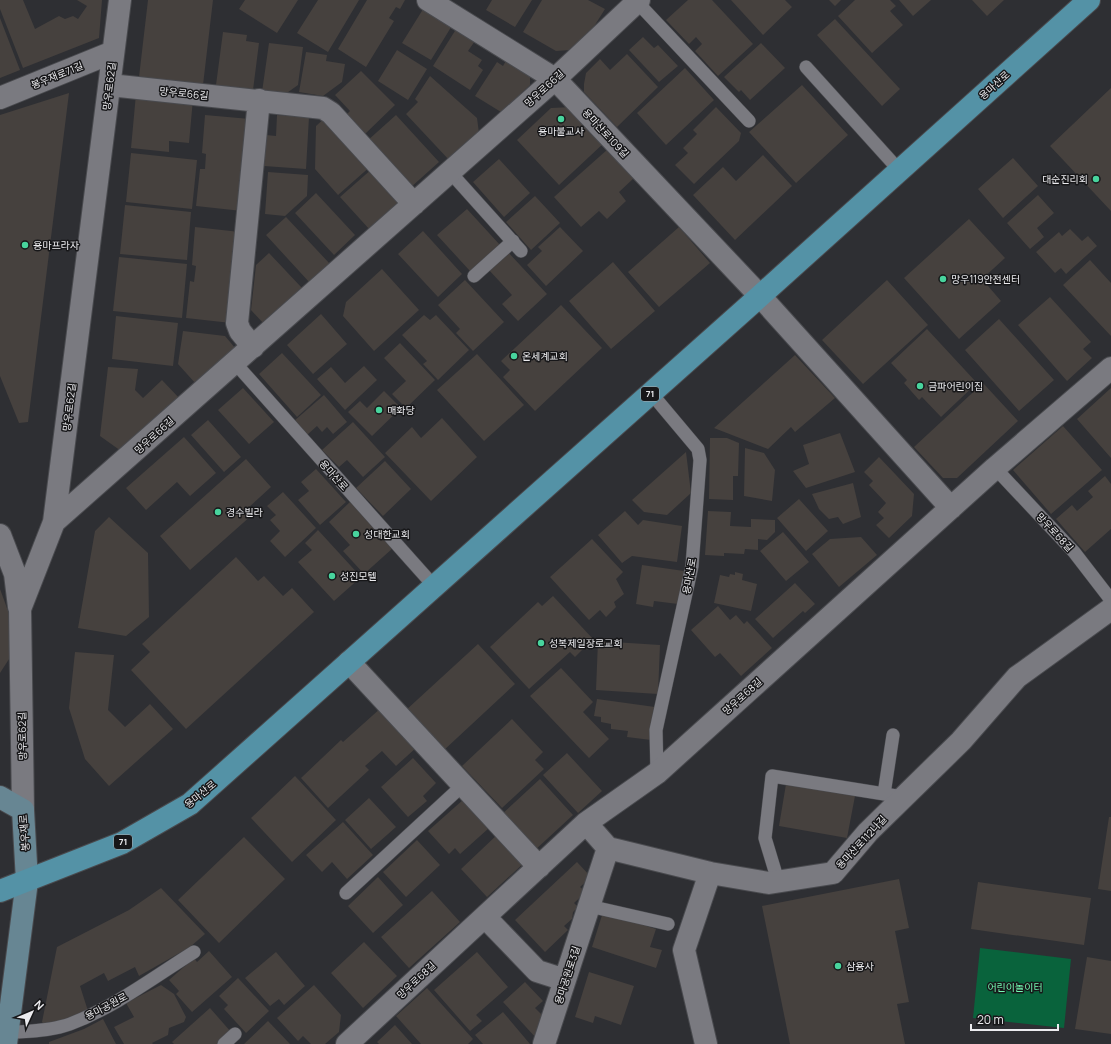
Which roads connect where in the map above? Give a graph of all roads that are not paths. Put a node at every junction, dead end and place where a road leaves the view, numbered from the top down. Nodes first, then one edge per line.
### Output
1 (120, 0) edge
2 (428, 0) edge
3 (1088, 0) edge
4 (638, 1) edge
5 (114, 52) junction
6 (806, 67) dead end
7 (556, 79) junction
8 (110, 85) junction
9 (0, 98) edge
10 (259, 100) junction
11 (748, 121) dead end
12 (898, 170) junction
13 (450, 172) junction
14 (414, 204) junction
15 (474, 276) dead end
16 (760, 296) junction
17 (253, 347) junction
18 (235, 363) junction
19 (1111, 368) edge
20 (651, 393) junction
21 (995, 468) junction
22 (951, 508) junction
23 (54, 522) junction
24 (0, 535) edge
25 (434, 586) junction
26 (1111, 600) edge
27 (20, 609) junction
28 (1111, 609) edge
29 (349, 662) junction
30 (893, 735) dead end
31 (657, 773) junction
32 (463, 785) junction
33 (894, 796) junction
34 (0, 797) edge
35 (23, 810) junction
36 (586, 823) junction
37 (608, 848) junction
38 (539, 867) junction
39 (710, 873) junction
40 (27, 881) junction
41 (778, 882) junction
42 (0, 891) edge
43 (346, 893) dead end
44 (589, 906) junction
45 (485, 917) junction
46 (668, 924) dead end
47 (194, 952) dead end
48 (565, 980) junction
49 (235, 1034) dead end
50 (7, 1038) edge
51 (224, 1044) edge
52 (347, 1044) edge
53 (544, 1044) edge
54 (706, 1044) edge

1 - 5 street, 망우로62길
2 - 7 street, 용마산로109길
3 - 12 main road, 용마산로 / 71
4 - 7 street, 망우로66길
4 - 11 lane, 망우로66길
5 - 8 street, 망우로62길
5 - 9 street, 봉우재로71길
6 - 12 lane
7 - 13 street, 망우로66길
7 - 16 street, 용마산로109길
8 - 10 street, 망우로66길
8 - 23 street, 망우로62길
10 - 14 street, 망우로66길
10 - 17 street
12 - 16 main road, 용마산로 / 71
13 - 14 street, 망우로66길
13 - 15 lane
14 - 17 street, 망우로66길
16 - 20 main road, 용마산로 / 71
16 - 22 street
17 - 18 street, 망우로66길
18 - 23 street, 망우로66길
18 - 25 lane, 용마산로
19 - 21 street, 망우로68길
20 - 25 main road, 용마산로 / 71
20 - 31 lane, 용마산로
21 - 22 street, 망우로68길
21 - 26 lane, 망우로68길
22 - 31 street, 망우로68길
23 - 27 street, 망우로62길
24 - 27 street
25 - 29 main road, 용마산로 / 71
27 - 35 street, 망우로62길
28 - 33 street, 용마산로112나길
29 - 32 street
29 - 40 main road, 용마산로 / 71
30 - 33 lane
31 - 36 street, 망우로68길
32 - 38 street
32 - 43 lane
33 - 41 street, 용마산로112나길
33 - 41 lane
34 - 35 street, 봉우재로
35 - 40 street, 봉우재로
36 - 37 street
36 - 38 street, 망우로68길
37 - 39 street
37 - 44 street, 용마공원로3길
38 - 45 street, 망우로68길
39 - 41 street, 용마산로112나길
39 - 54 street
40 - 42 main road, 용마산로 / 71
40 - 50 street, 용마공원로
44 - 46 lane
44 - 48 street, 용마공원로3길
45 - 48 street
45 - 52 street, 망우로68길
47 - 50 lane, 용마공원로
48 - 53 street, 용마공원로3길
49 - 51 lane

